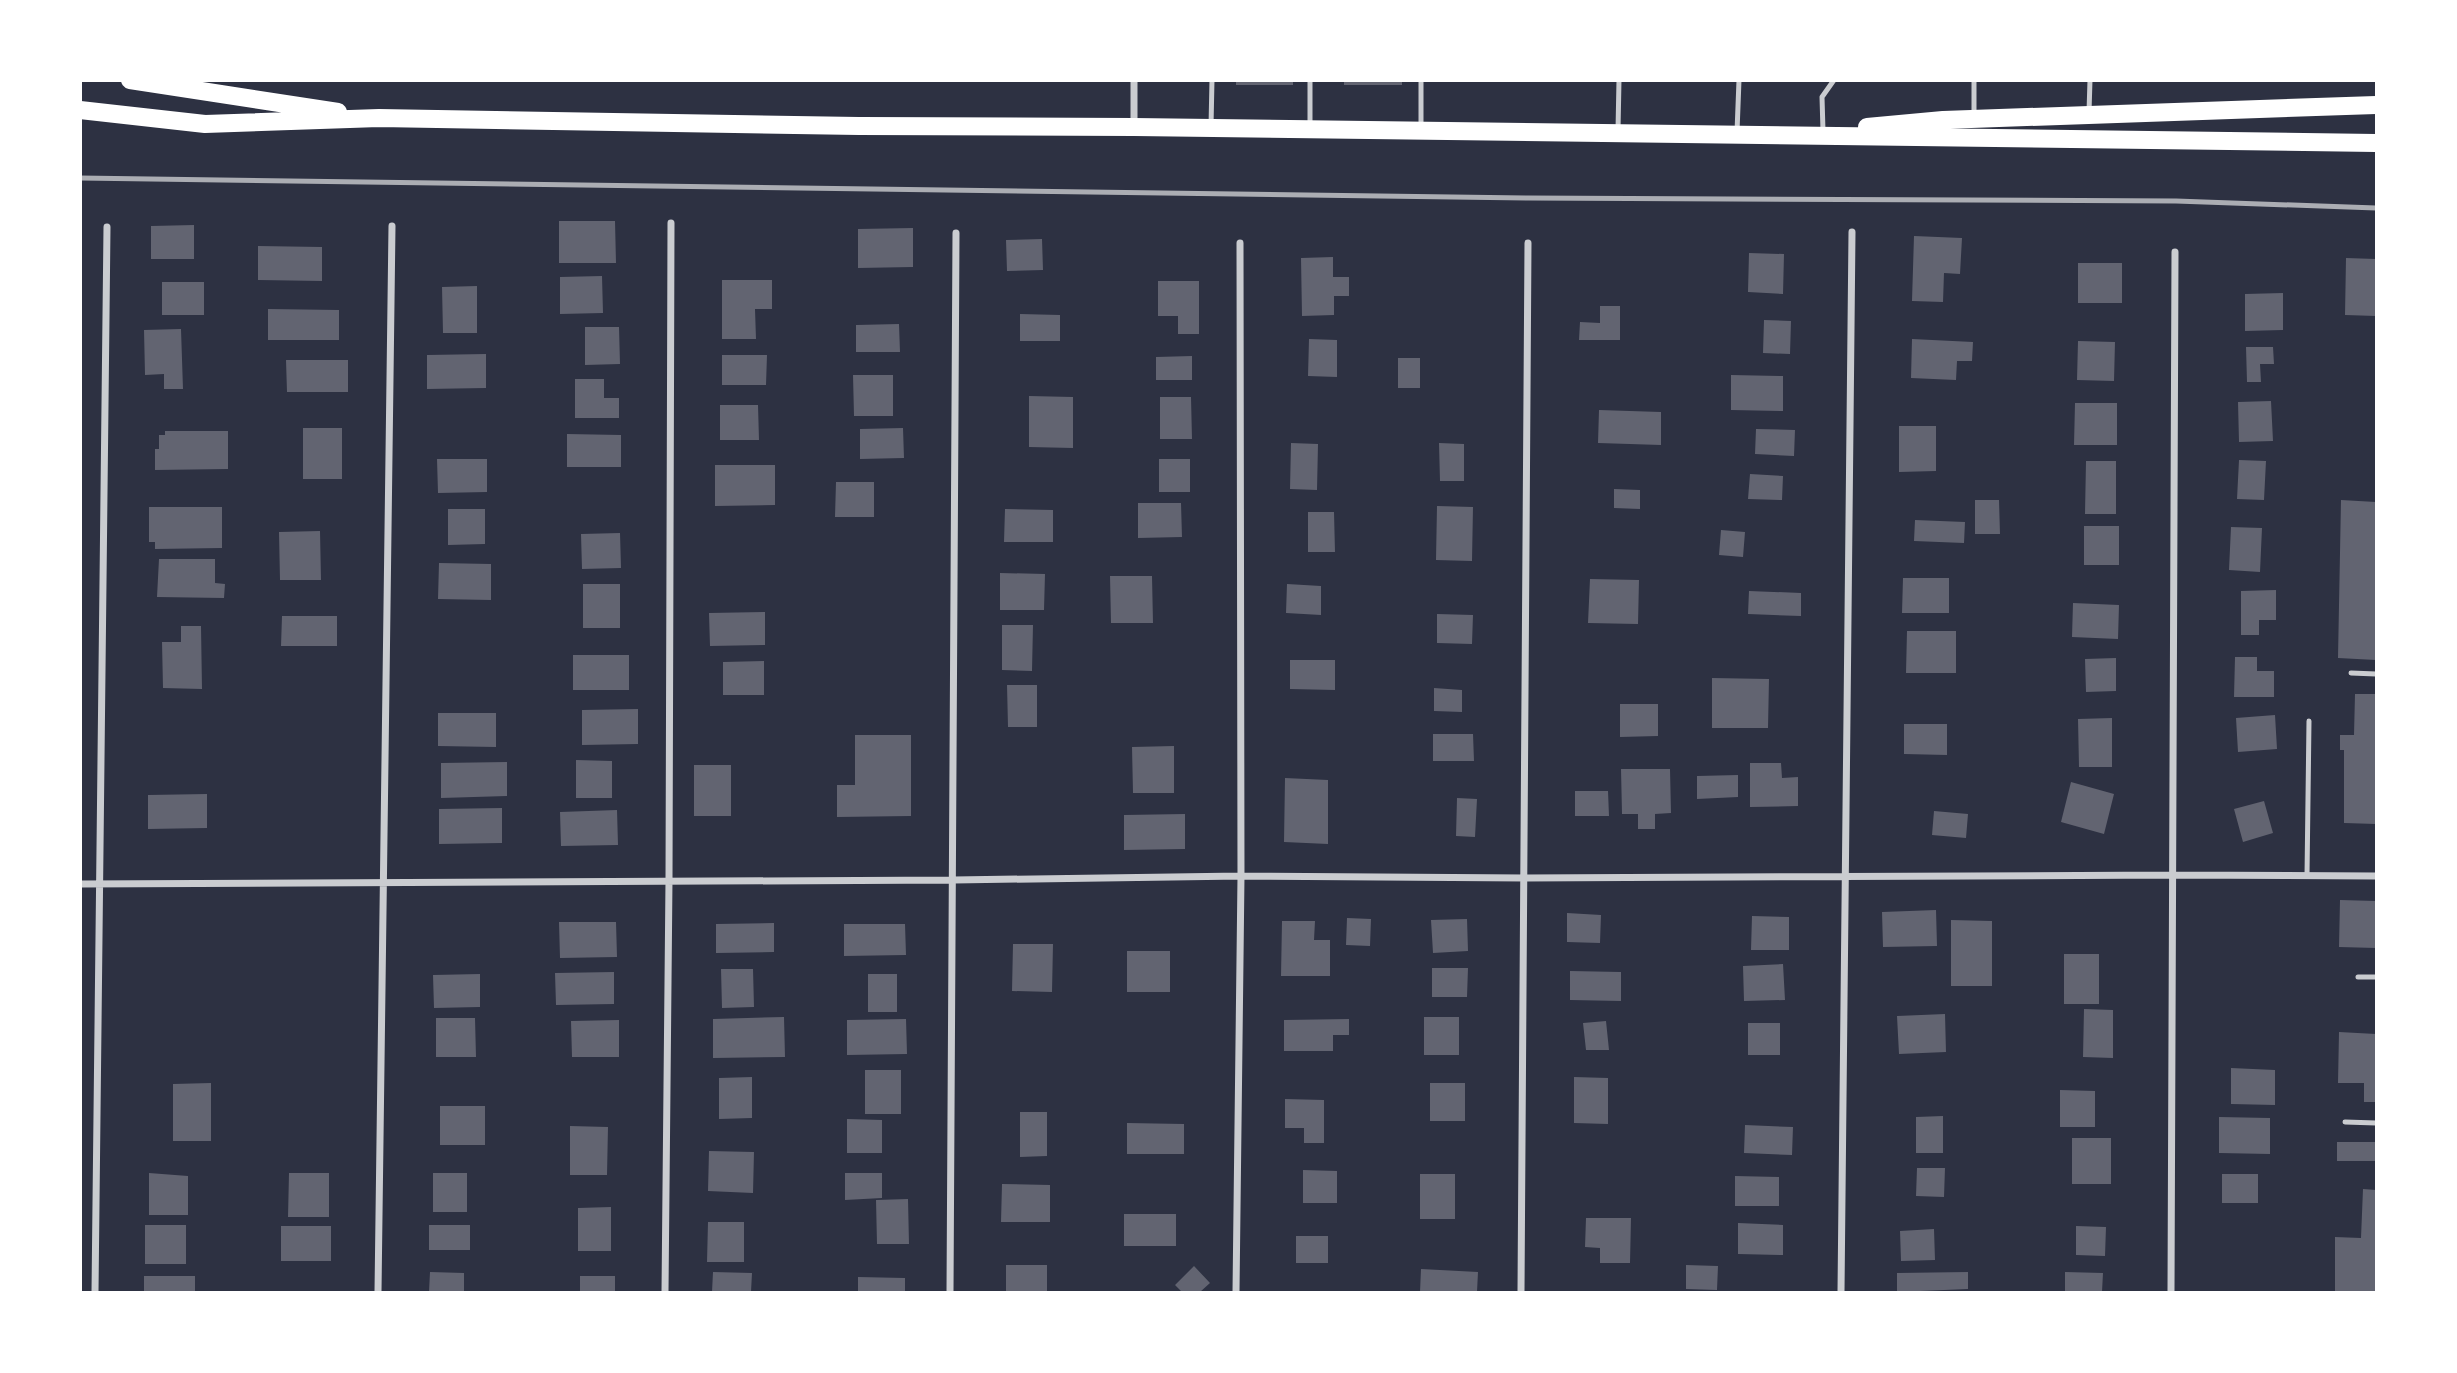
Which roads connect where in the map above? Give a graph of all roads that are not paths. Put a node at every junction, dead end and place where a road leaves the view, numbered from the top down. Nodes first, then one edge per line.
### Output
1 (130, 80) edge
2 (1134, 80) edge
3 (1212, 80) edge
4 (1310, 80) edge
5 (1421, 80) edge
6 (1619, 80) edge
7 (1739, 80) edge
8 (1834, 80) edge
9 (1974, 80) edge
10 (2090, 80) edge
11 (2376, 105) edge
12 (80, 110) edge
13 (2089, 115) junction
14 (379, 118) junction
15 (1974, 119) junction
16 (1134, 127) junction
17 (1211, 129) junction
18 (1310, 130) junction
19 (1421, 131) junction
20 (1824, 131) junction
21 (1618, 134) junction
22 (1736, 135) junction
23 (1770, 135) junction
24 (2376, 143) edge
25 (671, 223) dead end
26 (392, 226) dead end
27 (107, 227) dead end
28 (1852, 232) dead end
29 (956, 233) dead end
30 (1240, 243) dead end
31 (1528, 243) dead end
32 (2175, 252) dead end
33 (2351, 673) dead end
34 (2376, 674) edge
35 (2309, 721) dead end
36 (2172, 874) junction
37 (1844, 875) junction
38 (1241, 876) junction
39 (2307, 876) junction
40 (2376, 876) edge
41 (1525, 877) junction
42 (669, 880) junction
43 (954, 880) junction
44 (100, 883) junction
45 (384, 883) junction
46 (80, 884) edge
47 (2358, 977) dead end
48 (2376, 977) edge
49 (2344, 1122) dead end
50 (2376, 1123) edge
51 (95, 1293) edge
52 (378, 1293) edge
53 (665, 1293) edge
54 (950, 1293) edge
55 (1236, 1293) edge
56 (1521, 1293) edge
57 (1842, 1293) edge
58 (2171, 1293) edge

1 - 14 main road
2 - 16 street
3 - 17 lane
4 - 18 lane
5 - 19 lane
6 - 21 lane
7 - 22 lane
8 - 20 lane
9 - 15 lane
10 - 13 lane
11 - 13 main road
12 - 14 main road
13 - 15 main road
14 - 16 main road
15 - 20 main road
16 - 17 main road
17 - 18 main road
18 - 19 main road
19 - 21 main road
20 - 23 main road
21 - 22 main road
22 - 23 main road
23 - 24 main road
25 - 42 street
26 - 45 street
27 - 44 street
28 - 37 street
29 - 43 street
30 - 38 street
31 - 41 street
32 - 36 street
33 - 34 lane
35 - 39 lane
36 - 37 street
36 - 39 street
36 - 58 street
37 - 41 street
37 - 57 street
38 - 41 street
38 - 43 street
38 - 55 street
39 - 40 street
41 - 56 street
42 - 43 street
42 - 45 street
42 - 53 street
43 - 54 street
44 - 45 street
44 - 46 street
44 - 51 street
45 - 52 street
47 - 48 lane
49 - 50 lane

